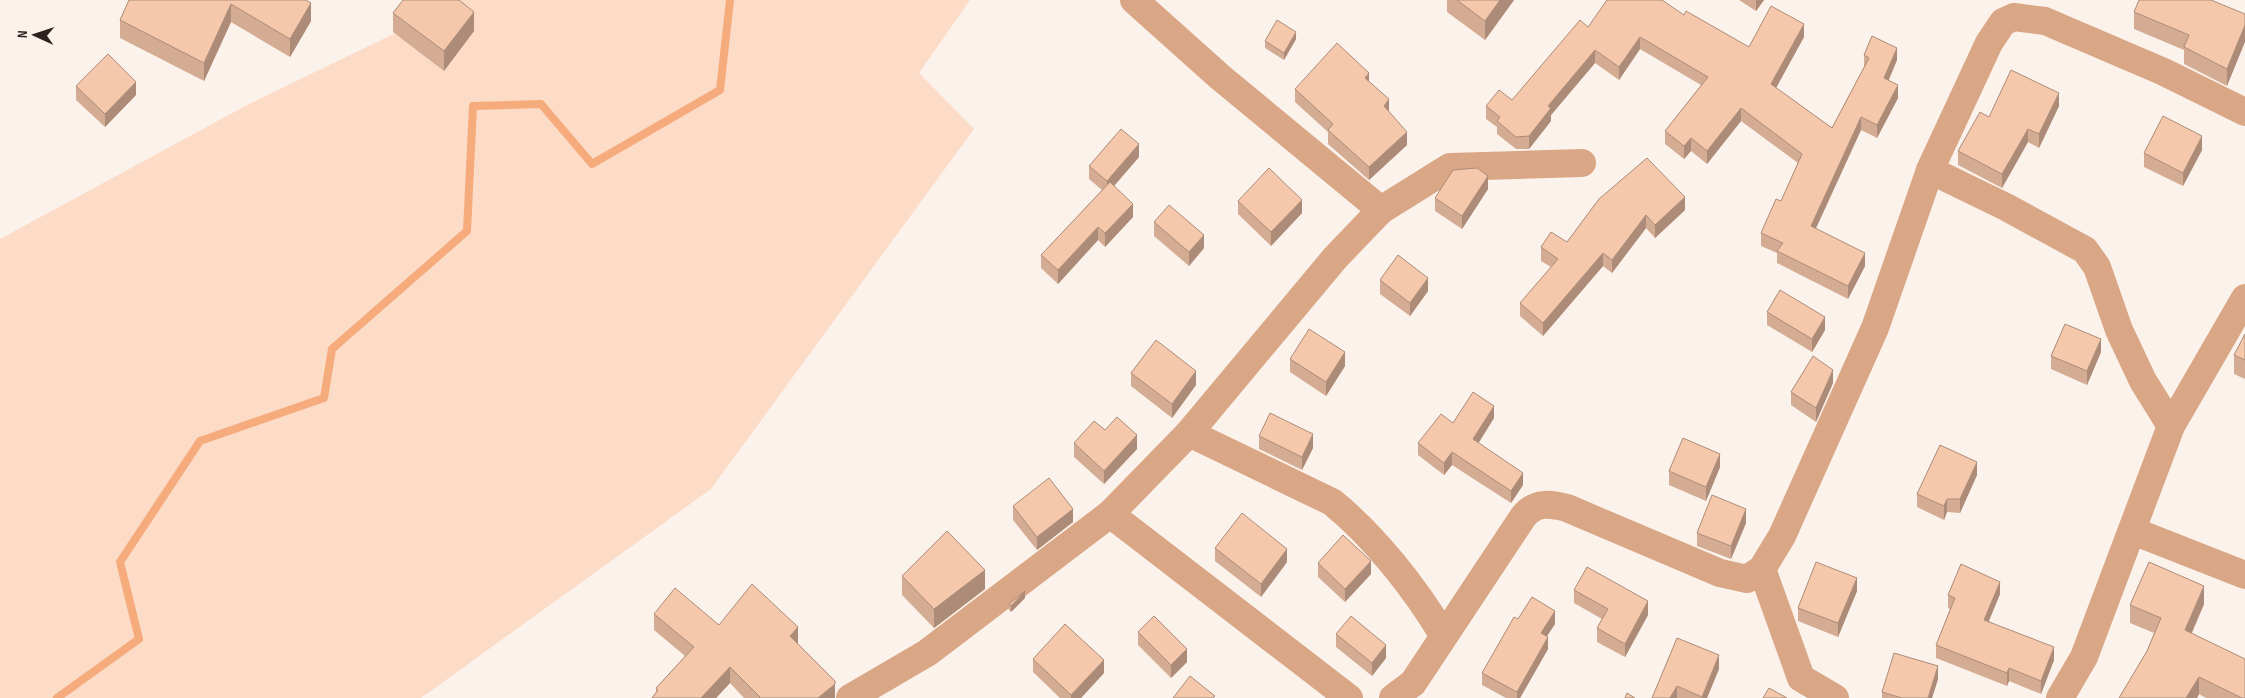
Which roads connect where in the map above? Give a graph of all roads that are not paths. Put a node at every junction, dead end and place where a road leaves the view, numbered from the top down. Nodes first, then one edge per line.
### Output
1 (1134, 0) edge
2 (2245, 112) edge
3 (1582, 163) dead end
4 (1930, 170) junction
5 (1381, 210) junction
6 (2245, 298) edge
7 (2171, 426) junction
8 (1189, 433) junction
9 (1110, 514) junction
10 (2133, 530) junction
11 (1762, 569) junction
12 (2245, 574) edge
13 (1443, 635) junction
14 (850, 698) edge
15 (1349, 698) edge
16 (1393, 698) edge
17 (1835, 698) edge
18 (2060, 698) edge

1 - 5 street
2 - 4 street
3 - 5 street
4 - 7 street
4 - 11 street
5 - 8 street
6 - 7 street
7 - 10 street
8 - 9 street
8 - 13 street
9 - 14 street
9 - 15 street
10 - 12 street
10 - 18 street
11 - 13 street
11 - 17 street
13 - 16 street

